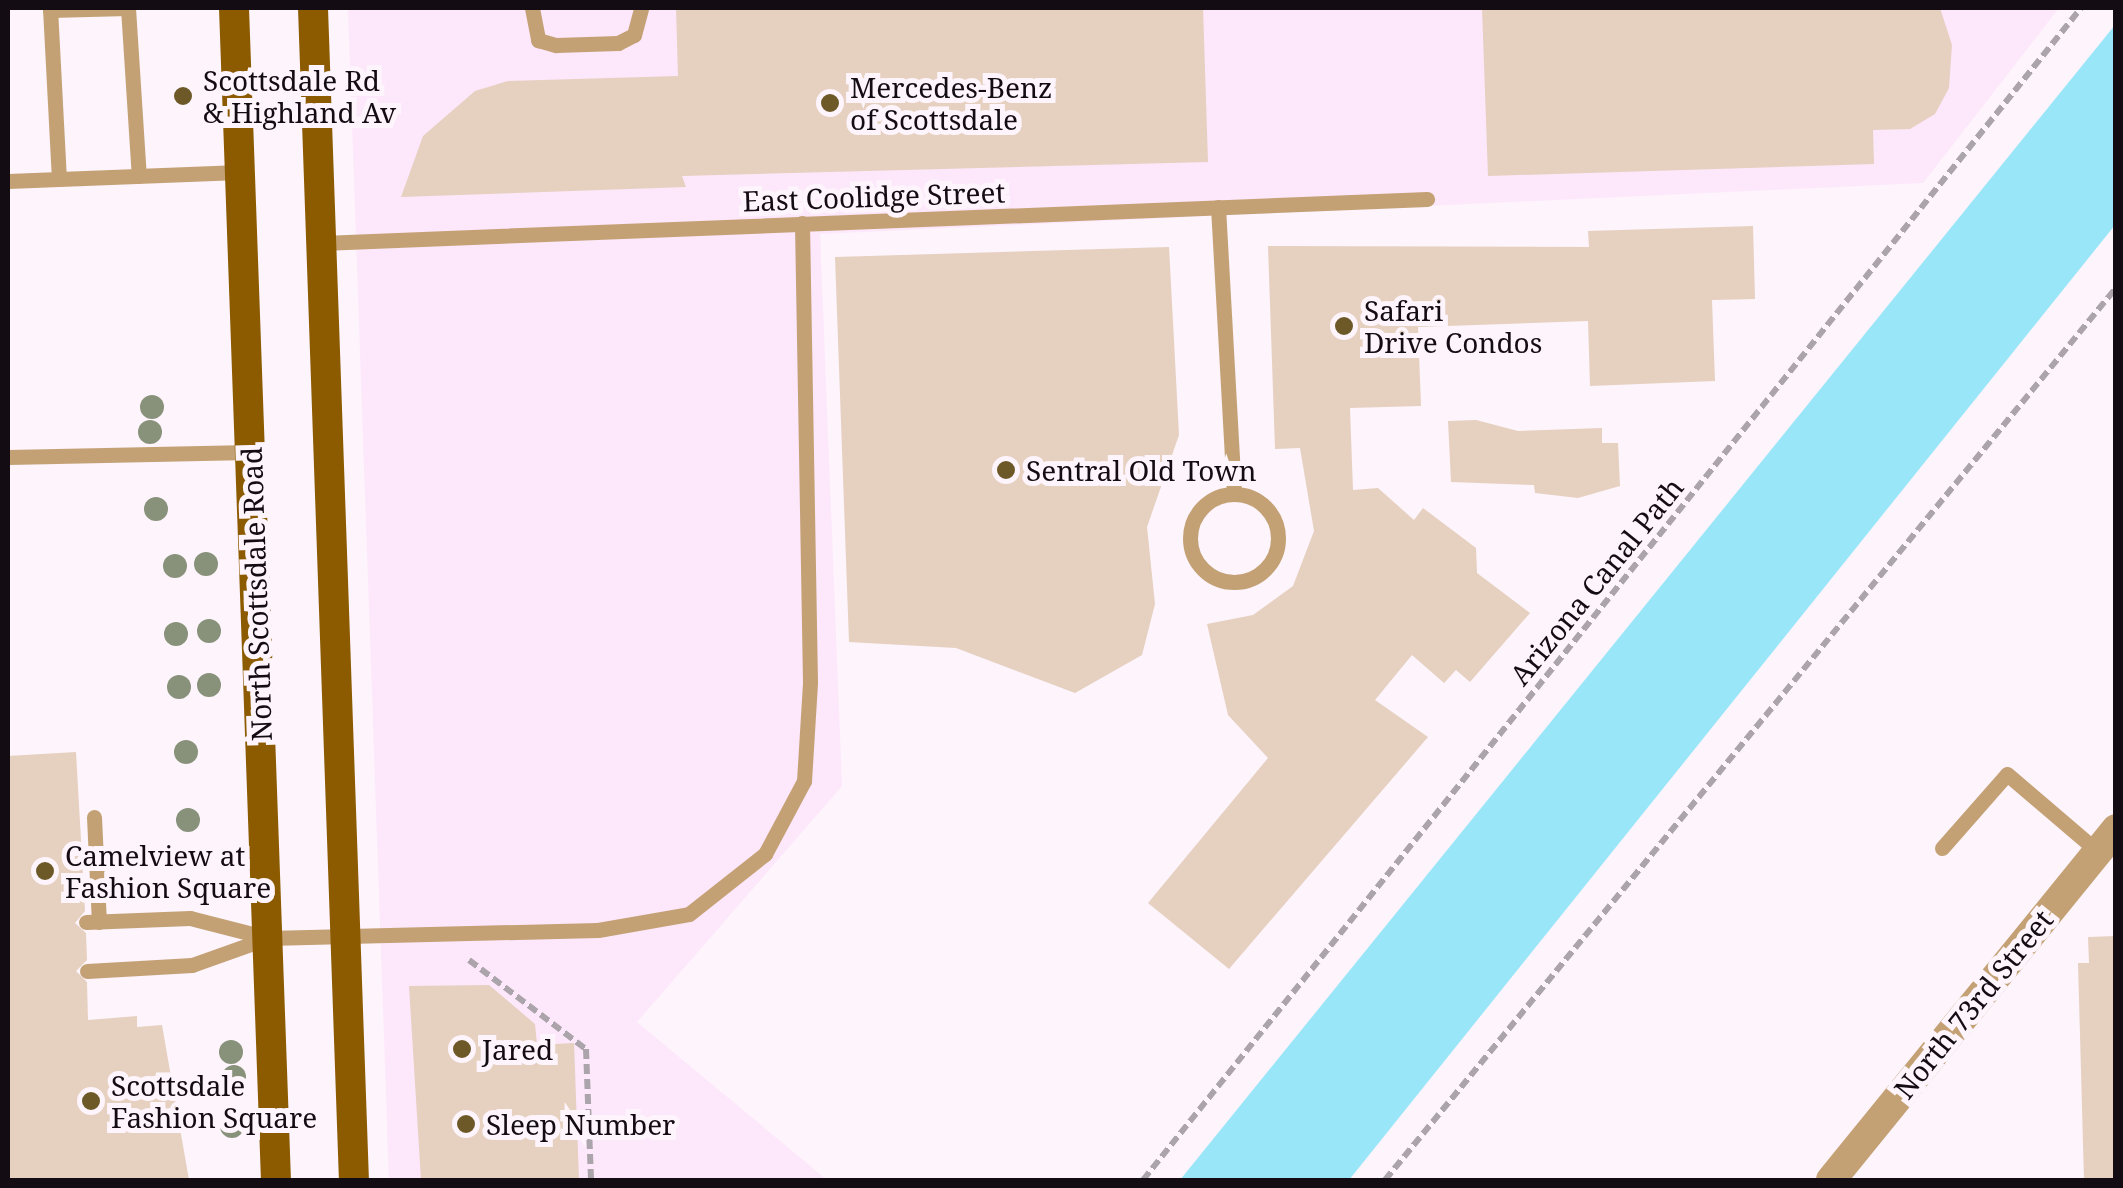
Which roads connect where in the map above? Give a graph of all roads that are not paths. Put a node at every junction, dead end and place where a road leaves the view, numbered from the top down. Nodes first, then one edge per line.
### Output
1 (234, 8) edge
2 (313, 8) edge
3 (532, 8) edge
4 (50, 9) edge
5 (641, 14) edge
6 (240, 172) junction
7 (139, 176) junction
8 (59, 179) junction
9 (8, 181) edge
10 (1426, 199) dead end
11 (1218, 208) junction
12 (802, 223) junction
13 (322, 243) junction
14 (250, 452) junction
15 (8, 457) edge
16 (1234, 494) junction
17 (94, 817) dead end
18 (2106, 840) edge
19 (1942, 848) dead end
20 (347, 936) junction
21 (268, 938) junction
22 (87, 972) dead end
23 (276, 1180) edge
24 (354, 1180) edge
25 (1831, 1180) edge

1 - 6 main road, North Scottsdale Road
2 - 13 main road
3 - 5 lane
4 - 7 lane
4 - 8 lane
6 - 7 lane
6 - 14 main road, North Scottsdale Road
7 - 8 lane
8 - 9 lane
10 - 11 lane, East Coolidge Street
11 - 12 lane, East Coolidge Street
11 - 16 lane
12 - 13 lane, East Coolidge Street
12 - 20 lane
13 - 20 main road
14 - 15 lane
14 - 21 main road, North Scottsdale Road
16 - 16 lane
17 - 21 lane
18 - 19 lane
18 - 25 street, North 73rd Street
20 - 21 lane
20 - 24 main road
21 - 22 lane
21 - 23 main road, North Scottsdale Road

